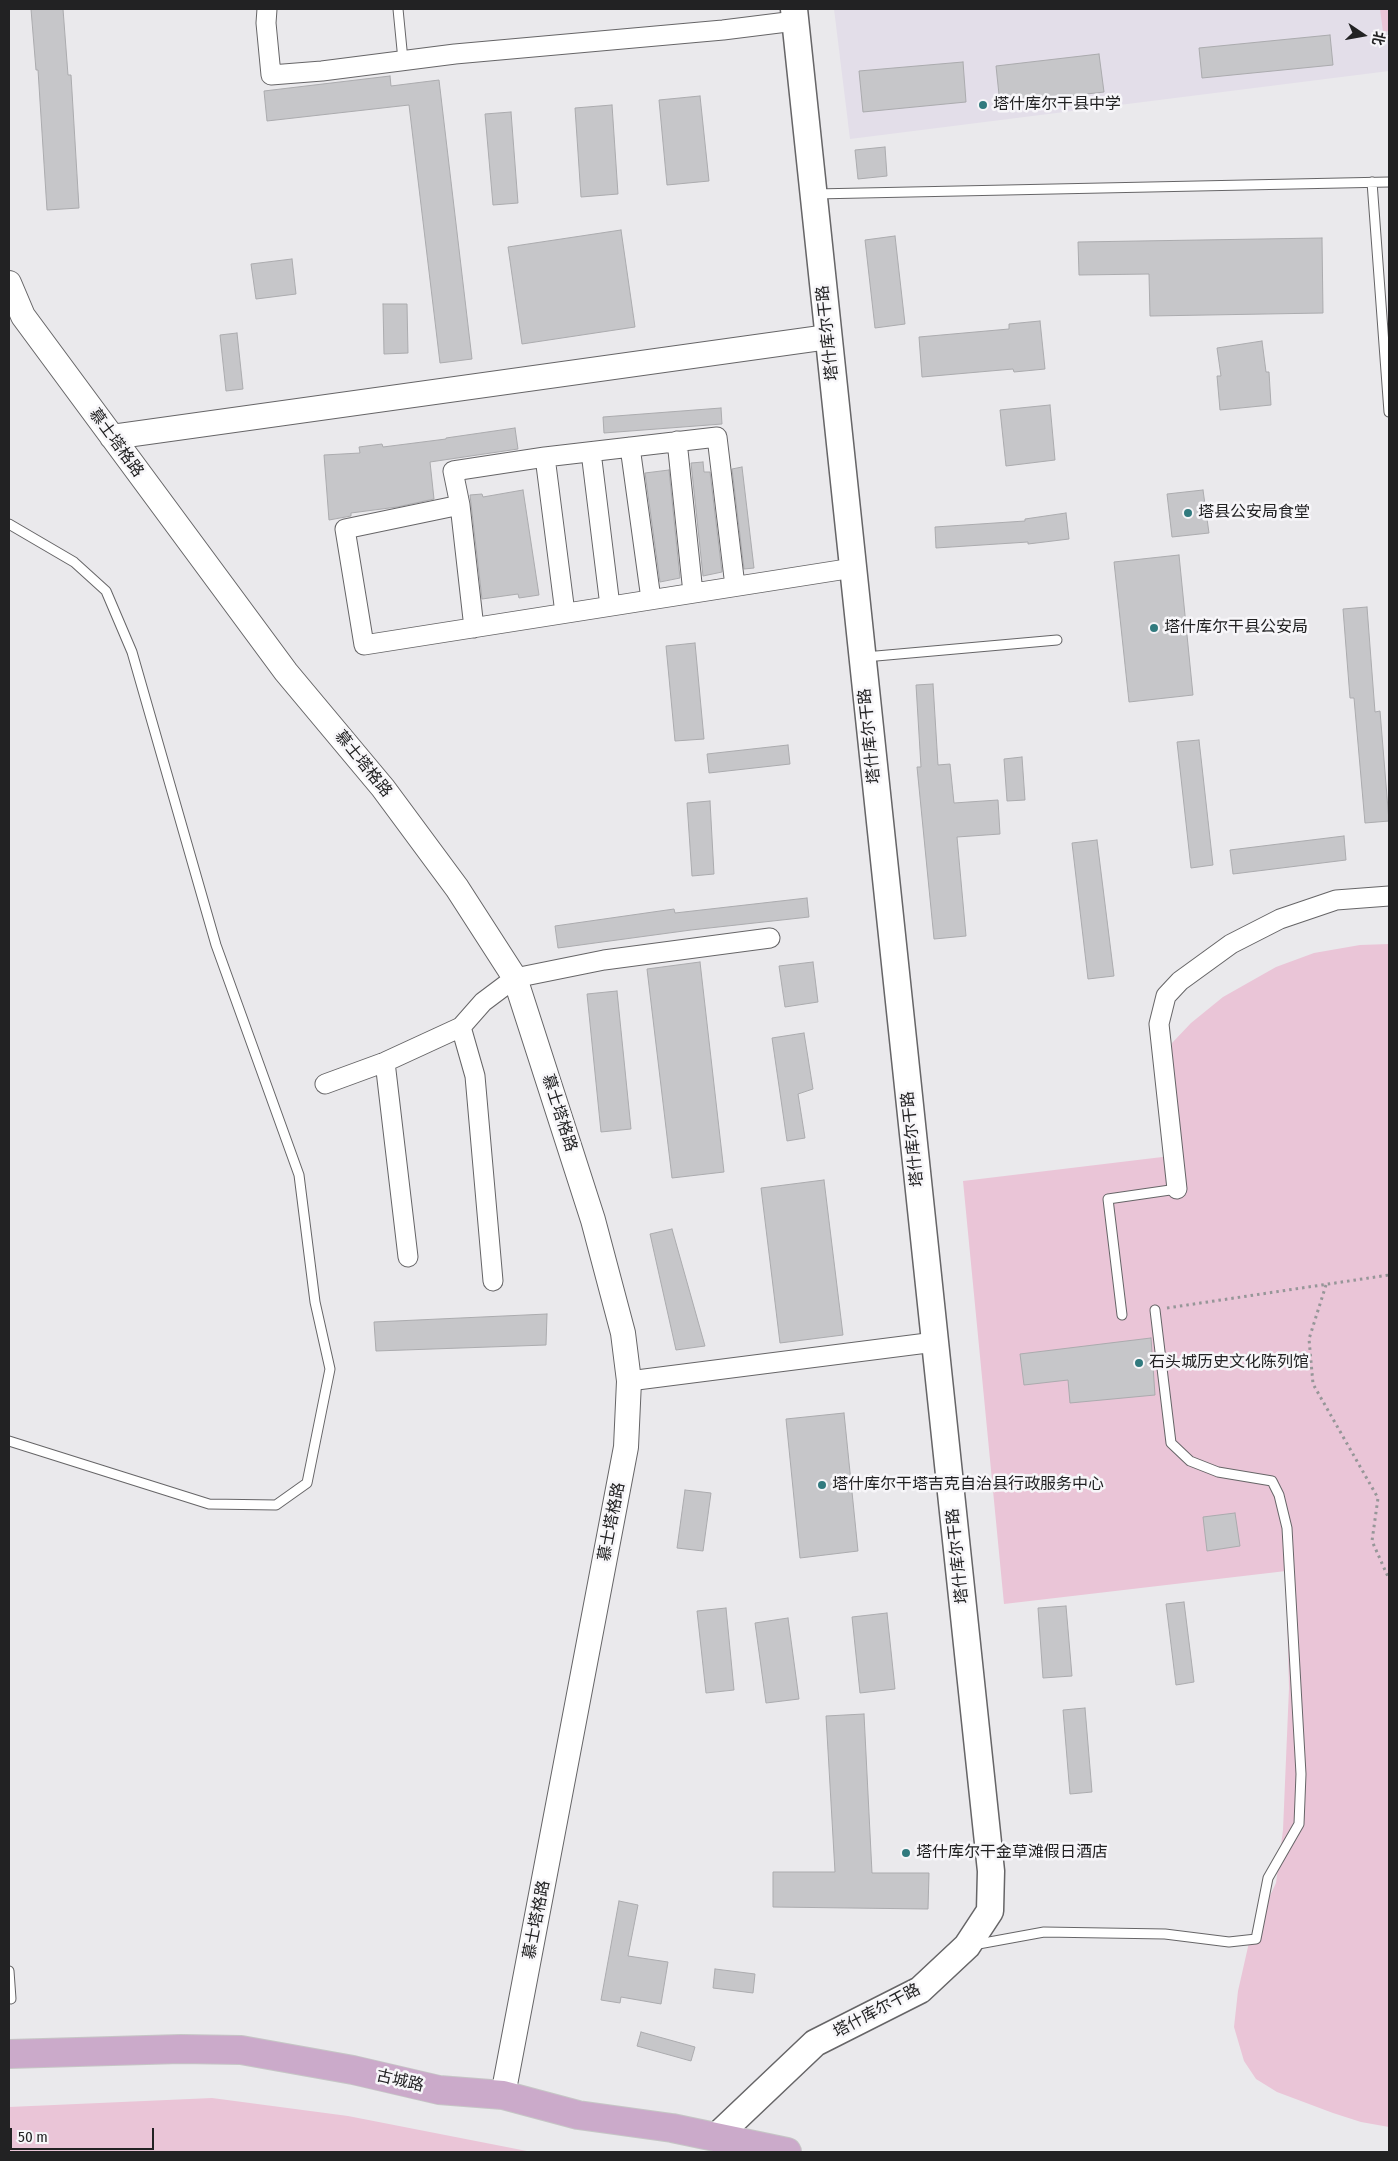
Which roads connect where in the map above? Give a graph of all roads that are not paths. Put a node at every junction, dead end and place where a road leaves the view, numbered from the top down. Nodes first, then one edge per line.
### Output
1 (267, 9) edge
2 (398, 9) edge
3 (794, 15) edge
4 (402, 60) junction
5 (1372, 182) junction
6 (1389, 182) edge
7 (814, 194) junction
8 (9, 283) edge
9 (828, 337) junction
10 (1389, 412) edge
11 (112, 437) junction
12 (677, 442) junction
13 (630, 447) junction
14 (591, 452) junction
15 (545, 457) junction
16 (460, 505) junction
17 (9, 524) edge
18 (853, 568) junction
19 (735, 586) junction
20 (693, 593) junction
21 (651, 600) junction
22 (610, 606) junction
23 (565, 613) junction
24 (474, 628) junction
25 (1057, 640) dead end
26 (862, 657) junction
27 (1389, 896) edge
28 (770, 938) dead end
29 (515, 978) junction
30 (461, 1027) junction
31 (385, 1062) junction
32 (325, 1084) dead end
33 (1177, 1189) joint
34 (408, 1257) dead end
35 (493, 1281) dead end
36 (1155, 1310) road end
37 (1122, 1314) dead end
38 (935, 1342) junction
39 (629, 1381) junction
40 (9, 1441) edge
41 (967, 1946) junction
42 (9, 1971) edge
43 (11, 1999) dead end
44 (9, 2054) edge
45 (504, 2096) junction
46 (716, 2137) junction
47 (787, 2152) edge

1 - 4 street
2 - 4 lane
3 - 4 street
3 - 7 main road, 塔什库尔干路
5 - 6 lane
5 - 7 lane
5 - 10 lane
7 - 9 main road, 塔什库尔干路
8 - 11 street, 慕士塔格路
9 - 11 street
9 - 18 main road, 塔什库尔干路
11 - 29 street, 慕士塔格路
12 - 13 street
12 - 19 street
12 - 20 street
13 - 14 street
13 - 21 street
14 - 15 street
14 - 22 street
15 - 16 street
15 - 23 street
16 - 24 street
16 - 24 street
17 - 40 lane
18 - 19 street
18 - 26 main road, 塔什库尔干路
19 - 20 street
20 - 21 street
21 - 22 street
22 - 23 street
23 - 24 street
25 - 26 lane
26 - 38 main road, 塔什库尔干路
27 - 33 street
28 - 29 street
29 - 30 street
29 - 39 street, 慕士塔格路
30 - 31 street
30 - 35 street
31 - 32 street
31 - 34 street
33 - 37 lane
36 - 41 lane
38 - 39 street
38 - 41 main road, 塔什库尔干路
39 - 45 street, 慕士塔格路
41 - 46 main road, 塔什库尔干路
42 - 43 lane
44 - 45 main road, 古城路
45 - 46 main road, 古城路
46 - 47 main road, 古城路

